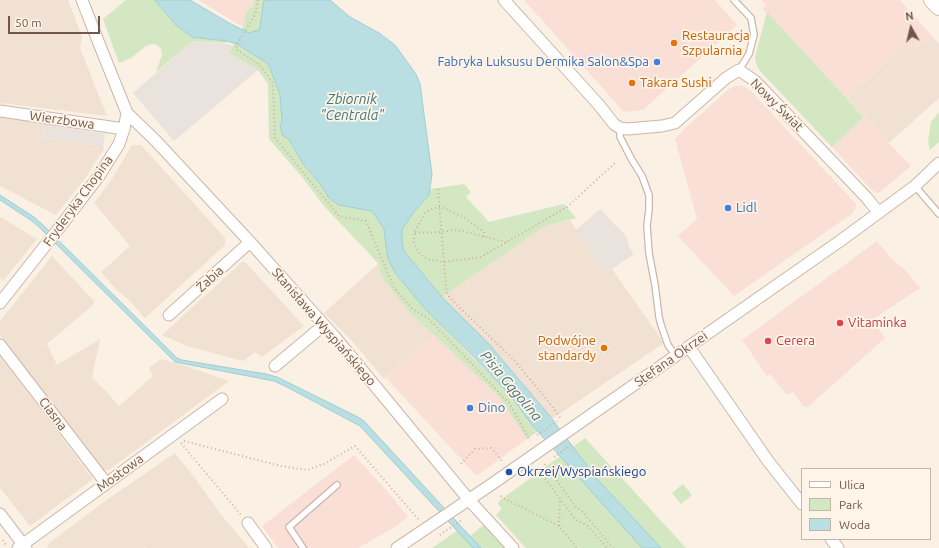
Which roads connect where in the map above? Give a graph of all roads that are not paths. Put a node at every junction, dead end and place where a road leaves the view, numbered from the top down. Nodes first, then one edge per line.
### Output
1 (82, 0) edge
2 (504, 0) edge
3 (734, 0) edge
4 (932, 0) edge
5 (939, 7) edge
6 (739, 70) junction
7 (0, 111) edge
8 (127, 113) junction
9 (124, 128) junction
10 (620, 128) junction
11 (939, 164) edge
12 (915, 186) junction
13 (879, 213) junction
14 (939, 214) edge
15 (250, 242) junction
16 (0, 303) edge
17 (169, 315) dead end
18 (324, 325) junction
19 (0, 344) edge
20 (689, 346) junction
21 (676, 356) junction
22 (275, 366) dead end
23 (222, 399) dead end
24 (106, 483) junction
25 (337, 485) dead end
26 (469, 500) junction
27 (801, 503) edge
28 (0, 514) edge
29 (248, 524) road end
30 (832, 540) edge
31 (22, 547) edge
32 (266, 548) edge
33 (303, 548) edge
34 (398, 548) edge
35 (513, 548) edge
36 (838, 548) edge

1 - 8 street
2 - 10 street
3 - 6 lane
4 - 5 street
6 - 10 street, Nowy Świat
6 - 13 street, Nowy Świat
7 - 9 street, Wierzbowa
8 - 9 street, Fryderyka Chopina
8 - 15 street, Stanisława Wyspiańskiego
9 - 16 street, Fryderyka Chopina
10 - 21 lane
11 - 12 street, Stefana Okrzei
12 - 13 street, Stefana Okrzei
12 - 14 lane
13 - 20 street, Stefana Okrzei
15 - 17 street, Żabia
15 - 18 street, Stanisława Wyspiańskiego
18 - 22 street
18 - 26 street, Stanisława Wyspiańskiego
19 - 24 street, Ciasna
20 - 21 street, Stefana Okrzei
20 - 27 street
21 - 26 street, Stefana Okrzei
23 - 24 street, Mostowa
24 - 31 street, Mostowa
25 - 33 lane
26 - 34 street, Stefana Okrzei
26 - 35 street, Stanisława Wyspiańskiego
28 - 31 street
29 - 32 street
30 - 36 street

